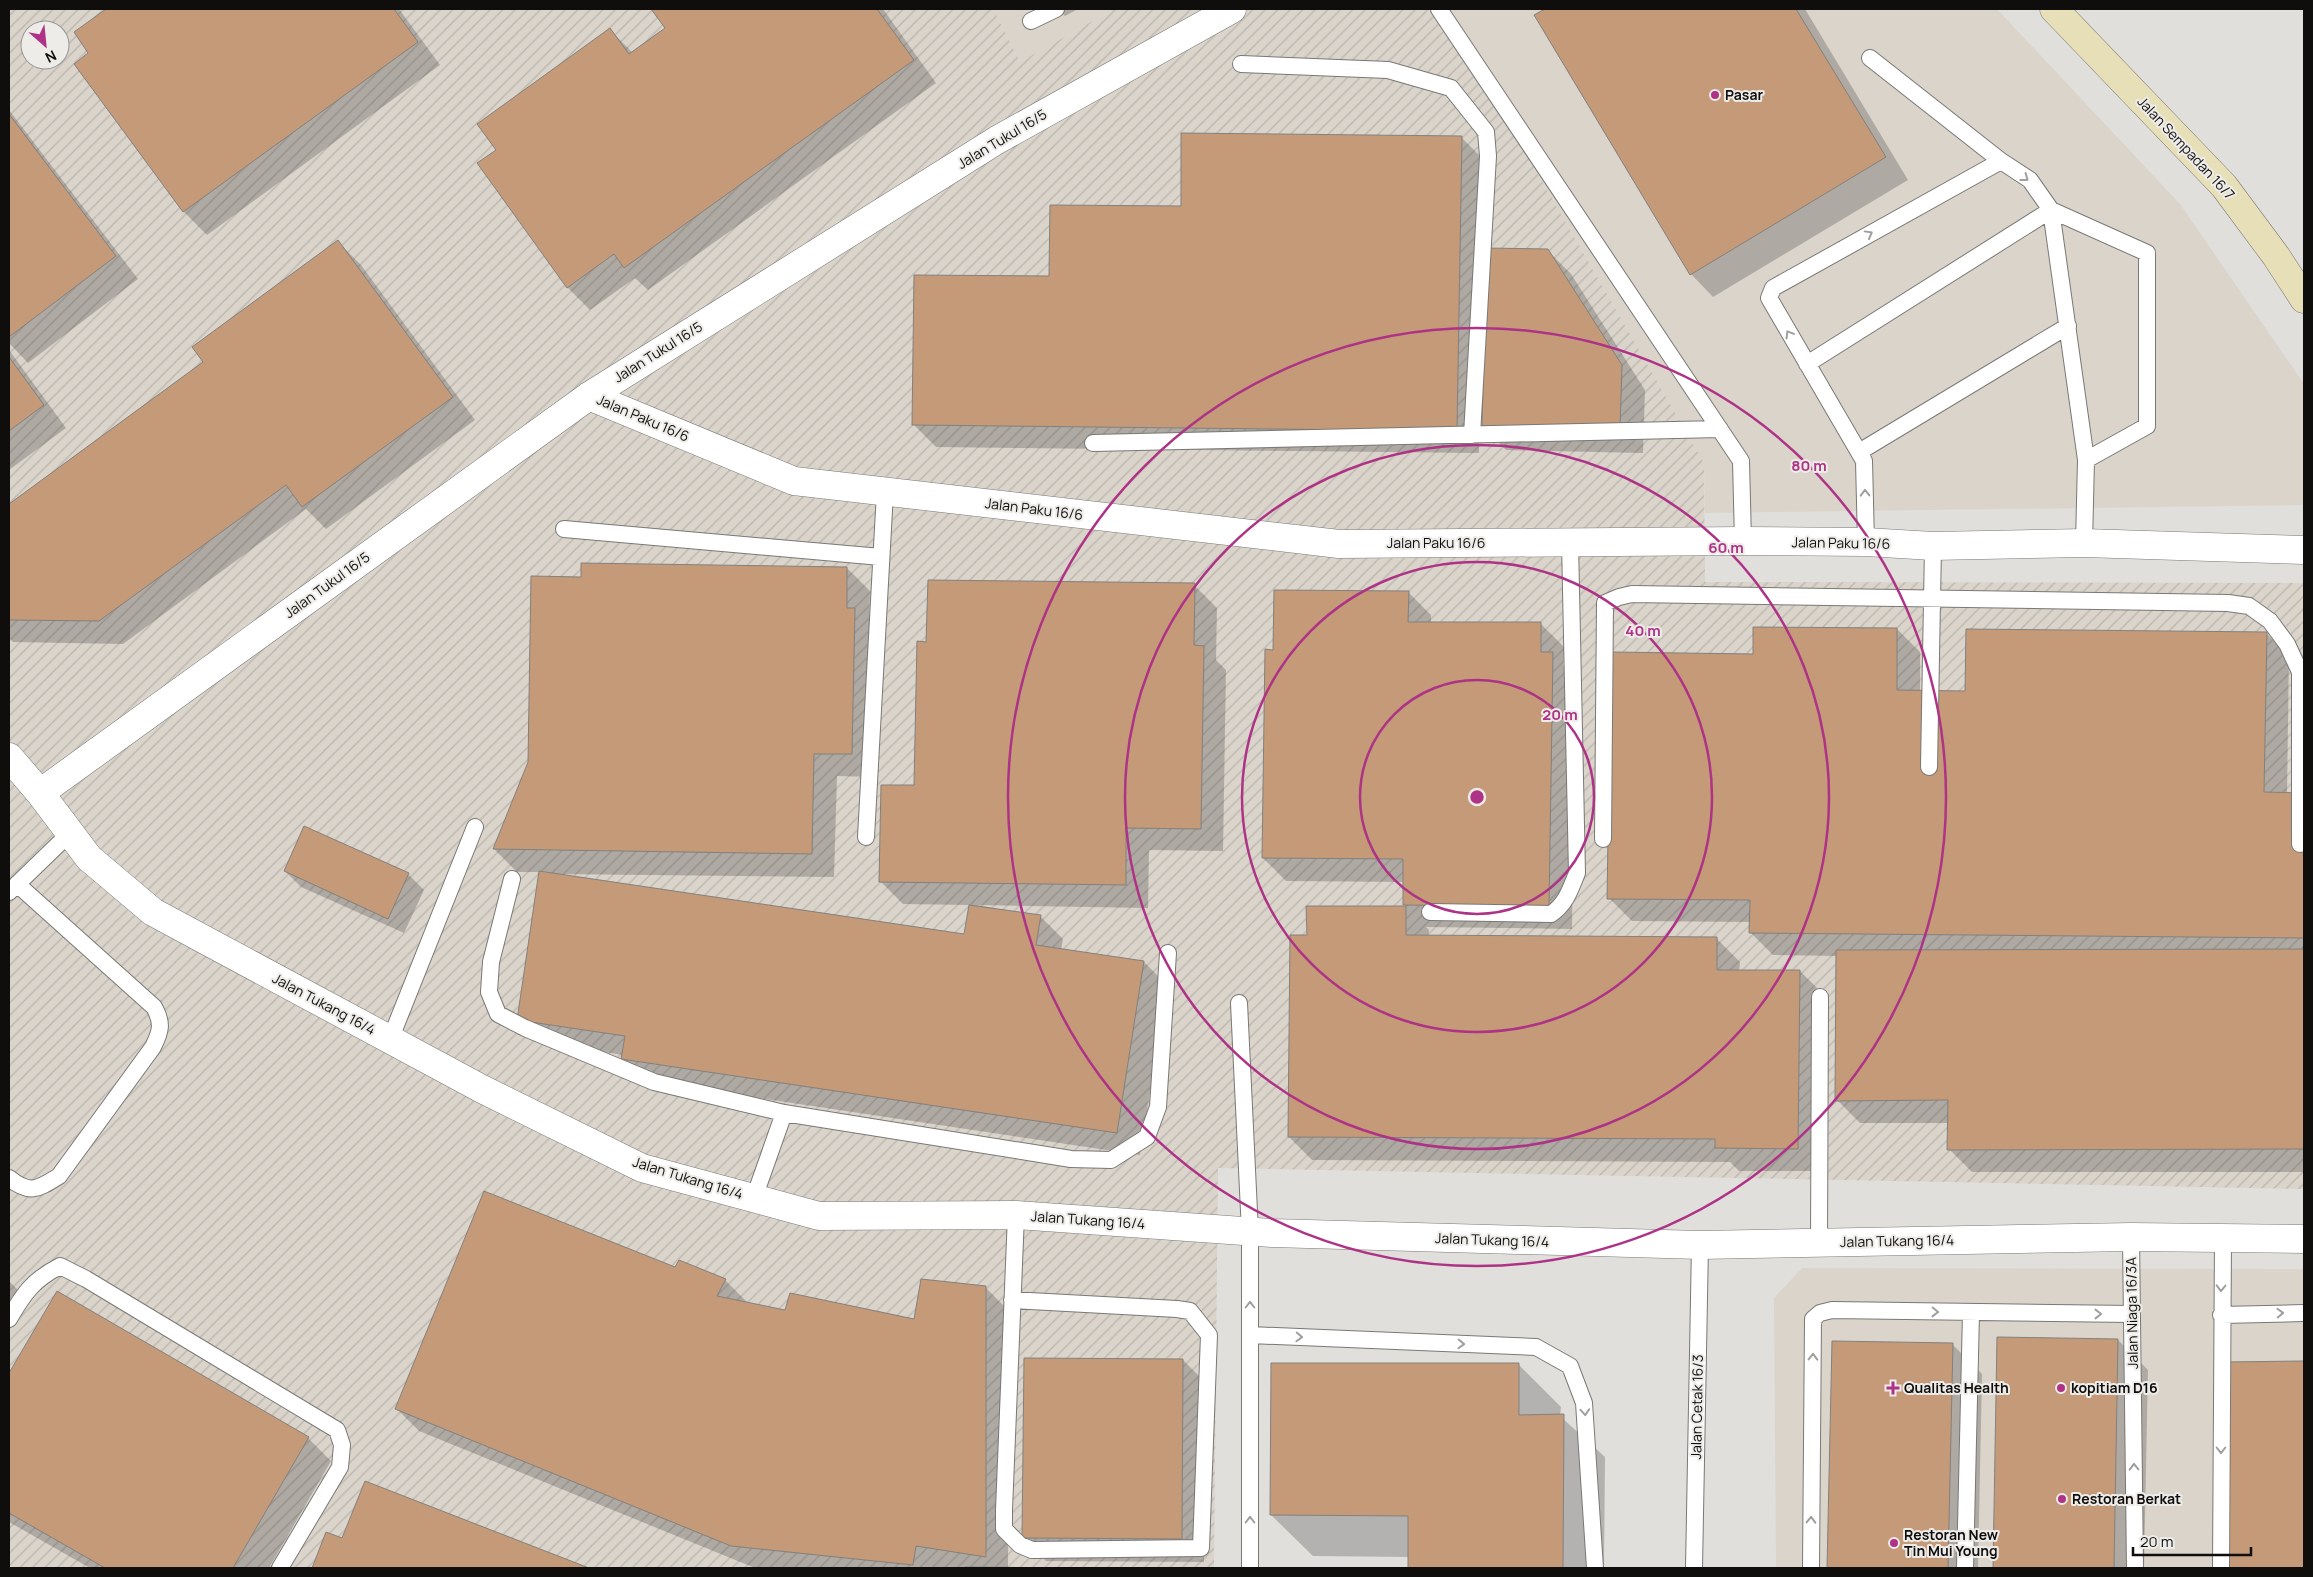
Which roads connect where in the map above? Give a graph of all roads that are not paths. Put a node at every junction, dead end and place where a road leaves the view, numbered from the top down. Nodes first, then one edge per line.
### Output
1 (1056, 9) edge
2 (1232, 9) edge
3 (1439, 9) edge
4 (2054, 9) edge
5 (1031, 21) dead end
6 (1870, 58) dead end
7 (1241, 64) dead end
8 (2000, 161) junction
9 (2051, 210) junction
10 (2304, 299) edge
11 (2068, 326) junction
12 (1807, 364) junction
13 (589, 396) junction
14 (1720, 429) junction
15 (1472, 435) junction
16 (1092, 443) dead end
17 (1859, 452) junction
18 (2086, 460) junction
19 (885, 492) junction
20 (564, 529) dead end
21 (1743, 541) junction
22 (1570, 542) junction
23 (1866, 542) junction
24 (2084, 543) junction
25 (1933, 546) junction
26 (2304, 550) edge
27 (881, 557) junction
28 (1931, 599) junction
29 (9, 757) edge
30 (1929, 767) dead end
31 (40, 793) junction
32 (474, 827) dead end
33 (70, 833) junction
34 (866, 837) dead end
35 (1603, 839) dead end
36 (2300, 844) dead end
37 (512, 879) dead end
38 (13, 888) edge
39 (1430, 912) dead end
40 (1168, 953) dead end
41 (1820, 997) dead end
42 (1239, 1003) dead end
43 (390, 1040) junction
44 (784, 1113) junction
45 (9, 1178) edge
46 (754, 1198) junction
47 (1016, 1215) junction
48 (1250, 1232) junction
49 (2131, 1237) junction
50 (2222, 1239) junction
51 (2304, 1239) edge
52 (1819, 1243) junction
53 (1700, 1245) junction
54 (1012, 1300) junction
55 (1971, 1313) junction
56 (2304, 1313) edge
57 (2132, 1314) junction
58 (2221, 1316) junction
59 (9, 1319) edge
60 (1250, 1335) junction
61 (280, 1568) edge
62 (1250, 1568) edge
63 (1595, 1568) edge
64 (1694, 1568) edge
65 (1811, 1568) edge
66 (1965, 1568) edge
67 (2135, 1568) edge
68 (2221, 1568) edge

1 - 5 lane
2 - 13 street, Jalan Tukul 16/5
3 - 14 lane
4 - 10 street, Jalan Sempadan 16/7
6 - 8 lane
7 - 15 lane
8 -> 9 lane
12 -> 8 lane
9 - 11 lane
9 - 12 lane
9 - 18 lane
11 - 17 lane
11 - 18 lane
12 - 17 lane
13 - 19 street, Jalan Paku 16/6
13 - 31 street, Jalan Tukul 16/5
14 - 15 lane
14 - 21 lane
15 - 16 lane
23 -> 17 lane
18 - 24 lane
19 - 22 street, Jalan Paku 16/6
19 - 27 lane
20 - 27 lane
21 - 22 street, Jalan Paku 16/6
21 - 23 street, Jalan Paku 16/6
22 - 39 lane
23 - 25 street, Jalan Paku 16/6
24 - 25 street, Jalan Paku 16/6
24 - 26 street, Jalan Paku 16/6
25 - 28 lane
27 - 34 lane
28 - 30 lane
28 - 35 lane
28 - 36 lane
29 - 31 street, Jalan Tukang 16/4
31 - 33 street, Jalan Tukang 16/4
32 - 43 lane
33 - 38 lane
33 - 43 street, Jalan Tukang 16/4
37 - 44 lane
38 - 45 lane
40 - 44 lane
41 - 52 lane
42 - 48 lane
43 - 46 street, Jalan Tukang 16/4
44 - 46 lane
46 - 47 street, Jalan Tukang 16/4
47 - 48 street, Jalan Tukang 16/4
47 - 54 lane
48 - 53 street, Jalan Tukang 16/4
60 -> 48 lane
49 - 50 street, Jalan Tukang 16/4
49 - 52 street, Jalan Tukang 16/4
49 - 57 lane, Jalan Niaga 16/3A
50 - 51 street, Jalan Tukang 16/4
50 -> 58 lane
52 - 53 street, Jalan Tukang 16/4
53 - 64 lane, Jalan Cetak 16/3
54 - 54 lane
55 -> 57 lane
65 -> 55 lane
55 - 66 lane
58 -> 56 lane
67 -> 57 lane, Jalan Niaga 16/3A
58 -> 68 lane
59 - 61 lane
62 -> 60 lane
60 -> 63 lane

